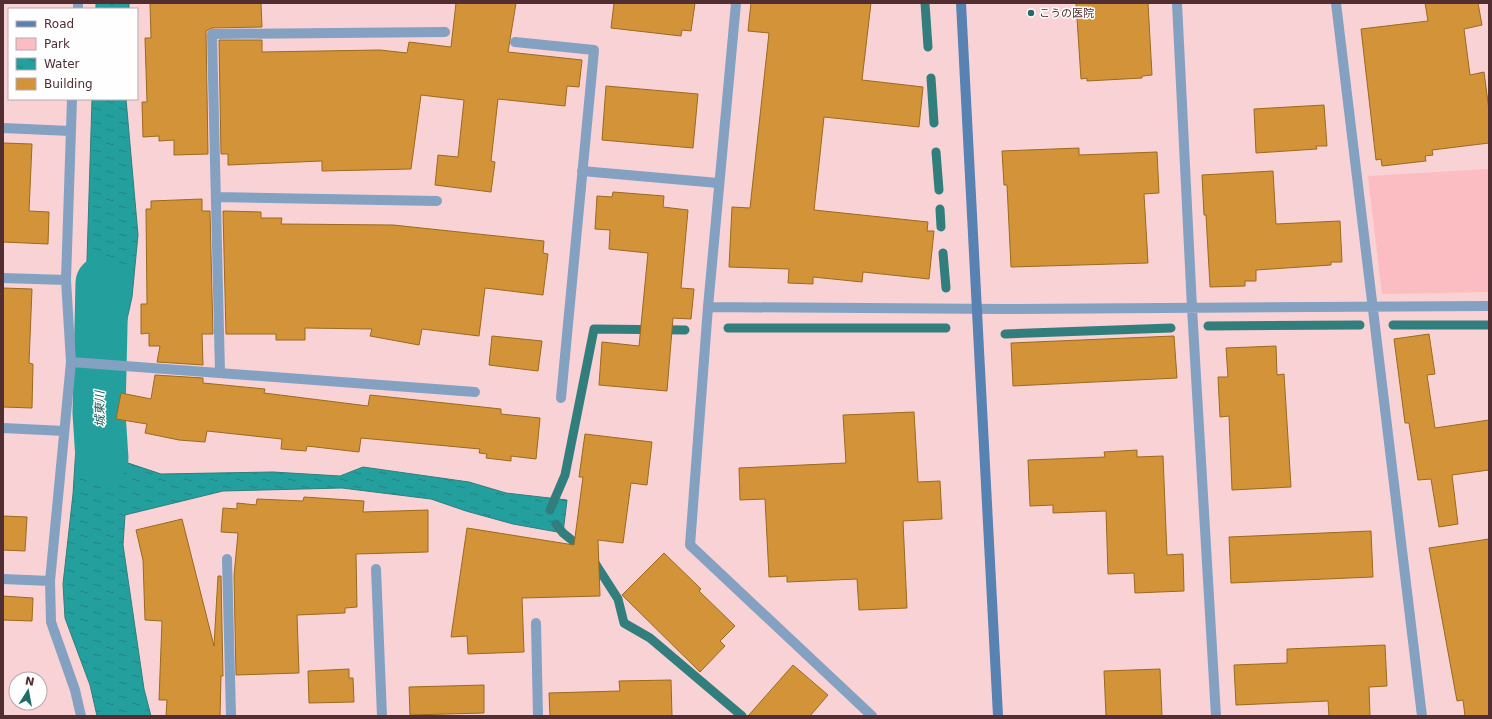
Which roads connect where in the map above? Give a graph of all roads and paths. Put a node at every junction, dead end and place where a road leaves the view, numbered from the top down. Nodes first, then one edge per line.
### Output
1 (736, 3) edge
2 (961, 3) edge
3 (1177, 3) edge
4 (1336, 3) edge
5 (445, 32) dead end
6 (515, 42) dead end
7 (72, 100) edge
8 (3, 128) edge
9 (70, 131) junction
10 (582, 171) junction
11 (718, 183) junction
12 (216, 197) junction
13 (436, 201) dead end
14 (3, 278) edge
15 (66, 280) junction
16 (1489, 306) edge
17 (708, 307) junction
18 (1372, 307) junction
19 (1192, 308) junction
20 (977, 309) junction
21 (71, 362) junction
22 (220, 373) junction
23 (475, 392) dead end
24 (561, 398) dead end
25 (3, 428) edge
26 (64, 431) junction
27 (227, 559) dead end
28 (376, 569) dead end
29 (3, 579) edge
30 (50, 582) junction
31 (536, 623) dead end
32 (81, 716) edge
33 (231, 716) edge
34 (382, 716) edge
35 (538, 716) edge
36 (872, 716) edge
37 (998, 716) edge
38 (1216, 716) edge
39 (1422, 716) edge

1 - 11 street
2 - 20 street
3 - 19 street
4 - 18 street
5 - 12 street
6 - 10 street
7 - 9 street
8 - 9 street
9 - 15 street
10 - 11 street
10 - 24 street
11 - 17 street
12 - 13 street
12 - 22 street
14 - 15 street
15 - 21 street
16 - 18 street
17 - 20 street
17 - 36 street
18 - 19 street
18 - 39 street
19 - 20 street
19 - 38 street
20 - 37 street
21 - 22 street
21 - 26 street
22 - 23 street
25 - 26 street
26 - 30 street
27 - 33 street
28 - 34 street
29 - 30 street
30 - 32 street
31 - 35 street

